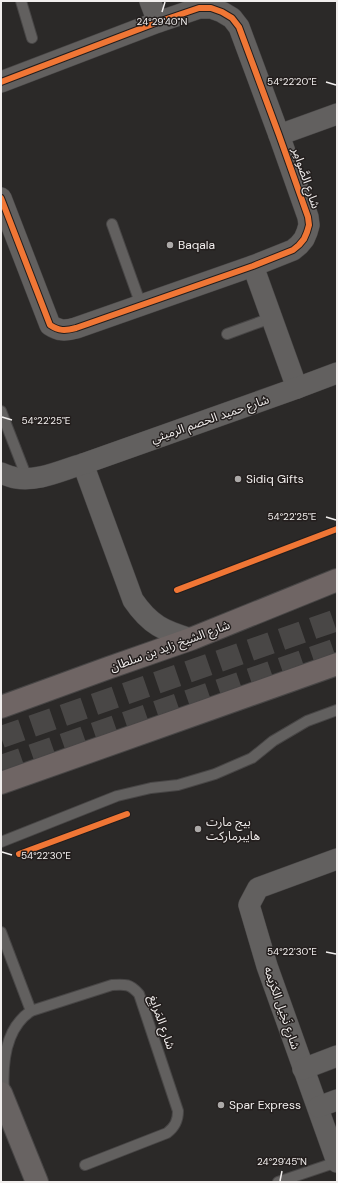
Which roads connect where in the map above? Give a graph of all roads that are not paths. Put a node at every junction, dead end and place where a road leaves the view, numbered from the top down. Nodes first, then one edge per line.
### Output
1 (21, 1) edge
2 (150, 1) edge
3 (158, 22) junction
4 (32, 38) dead end
5 (1, 82) edge
6 (337, 114) edge
7 (279, 135) junction
8 (1, 198) edge
9 (112, 224) dead end
10 (253, 266) junction
11 (141, 305) junction
12 (271, 318) junction
13 (227, 334) dead end
14 (337, 373) edge
15 (297, 388) junction
16 (1, 411) edge
17 (83, 464) junction
18 (1, 473) edge
19 (27, 478) junction
20 (337, 580) edge
21 (192, 639) junction
22 (337, 664) edge
23 (5, 705) edge
24 (337, 710) edge
25 (1, 783) edge
26 (1, 842) edge
27 (337, 859) edge
28 (1, 932) edge
29 (31, 1011) junction
30 (337, 1056) edge
31 (303, 1069) junction
32 (3, 1098) edge
33 (337, 1100) edge
34 (318, 1107) junction
35 (337, 1162) edge
36 (85, 1165) dead end
37 (37, 1182) edge
38 (278, 1182) edge

1 - 4 lane
2 - 3 street
3 - 5 street, شارع الصَّوامِر
3 - 7 street, شارع الصَّوامِر
6 - 7 street, شارع الصَّوامِر
7 - 10 street, شارع الصَّوامِر
8 - 11 street, شارع الصَّوامِر
9 - 11 lane
10 - 11 street, شارع الصَّوامِر
10 - 12 street
12 - 13 lane
12 - 15 street
14 - 15 street, شارع حميد الحصم الرميثي
15 - 17 street, شارع حميد الحصم الرميثي
16 - 19 lane
17 - 19 street, شارع حميد الحصم الرميثي
17 - 21 street
18 - 19 street, شارع حميد الحصم الرميثي
20 - 21 main road, شارع الشيخ زايد بن سلطان
21 - 23 main road, شارع الشيخ زايد بن سلطان
22 - 25 main road
24 - 26 lane
27 - 31 street, شارع نَخِيل الكرَيمه
28 - 29 lane
29 - 32 lane, شارع المَرايِغ
29 - 36 lane, شارع المَرايِغ
30 - 31 street
31 - 34 street, شارع نَخِيل الكرَيمه
32 - 37 main road
33 - 34 street
34 - 35 street, شارع نَخِيل الكرَيمه
35 - 38 lane

